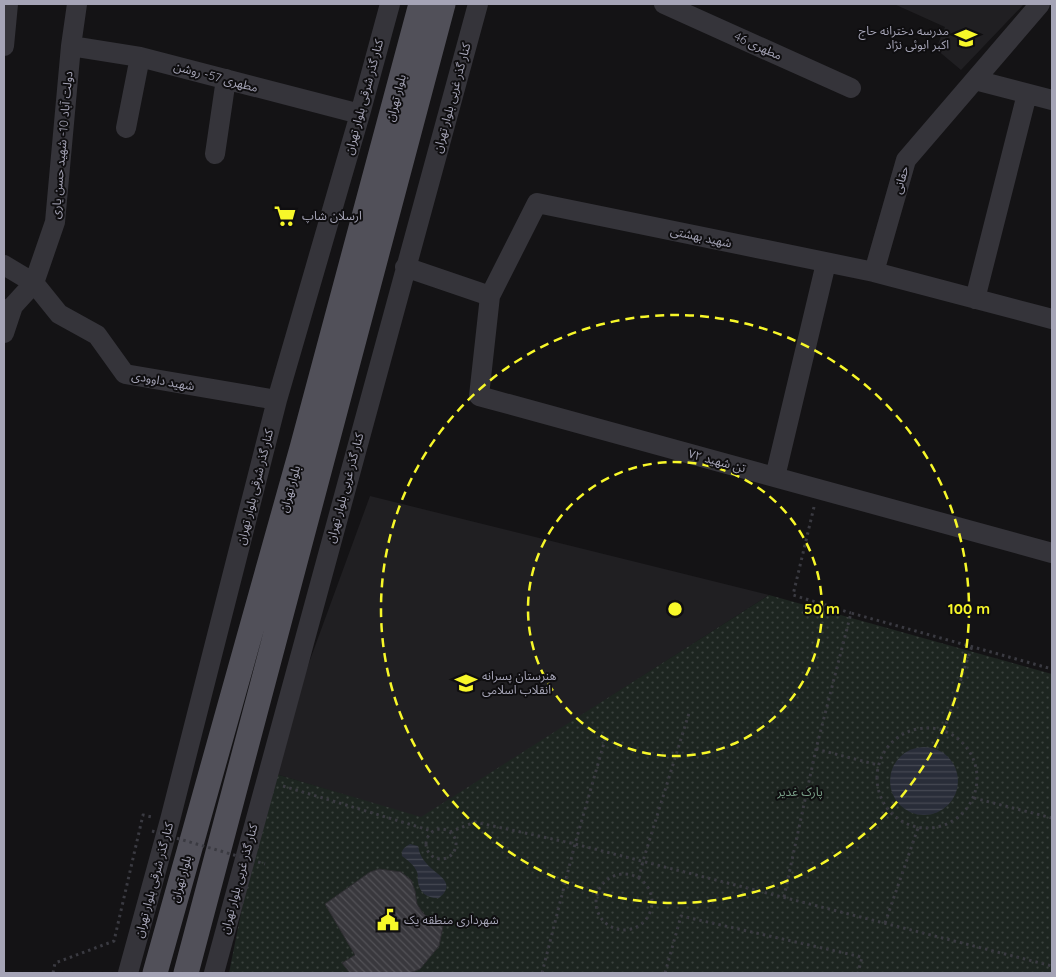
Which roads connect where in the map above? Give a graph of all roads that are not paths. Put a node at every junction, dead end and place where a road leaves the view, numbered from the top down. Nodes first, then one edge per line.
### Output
1 (8, 4) edge
2 (77, 4) edge
3 (390, 4) edge
4 (421, 4) edge
5 (443, 4) edge
6 (478, 4) edge
7 (664, 4) edge
8 (1040, 4) edge
9 (4, 46) edge
10 (71, 46) junction
11 (140, 58) junction
12 (226, 80) junction
13 (975, 80) junction
14 (851, 88) dead end
15 (1027, 94) junction
16 (1052, 100) edge
17 (360, 114) junction
18 (126, 128) dead end
19 (215, 154) dead end
20 (826, 262) junction
21 (4, 265) edge
22 (406, 267) junction
23 (874, 272) junction
24 (34, 283) junction
25 (490, 296) junction
26 (975, 299) junction
27 (9, 309) edge
28 (1052, 319) edge
29 (4, 333) edge
30 (277, 400) junction
31 (775, 477) junction
32 (1052, 553) edge
33 (128, 973) edge
34 (155, 973) edge
35 (186, 973) edge
36 (214, 973) edge

1 - 9 street
2 - 10 street, دولت آباد 10- شهید حسن یاری
3 - 17 street, کنار گذر شرقی بلوار تهران
4 - 34 main road, بلوار تهران
5 - 35 main road, بلوار تهران
6 - 22 street, کنار گذر غربی بلوار تهران
7 - 14 street, مطهری 46
8 - 13 street, حقانی
10 - 11 street, مطهری 57- روشن
10 - 24 street, دولت آباد 10- شهید حسن یاری
11 - 12 street, مطهری 57- روشن
11 - 18 street
12 - 17 street, مطهری 57- روشن
12 - 19 street
13 - 15 street
13 - 23 street, حقانی
15 - 16 street
15 - 26 street
17 - 30 street, کنار گذر شرقی بلوار تهران
20 - 23 street, شهید بهشتی
20 - 25 street, شهید بهشتی
20 - 31 street
21 - 24 street, شهید داوودی
22 - 25 street
22 - 36 street, کنار گذر غربی بلوار تهران
23 - 26 street, شهید بهشتی
24 - 27 street
24 - 30 street, شهید داوودی
25 - 31 street, ۷۲ تن شهید
26 - 28 street, شهید بهشتی
27 - 29 street
30 - 33 street, کنار گذر شرقی بلوار تهران
31 - 32 street, ۷۲ تن شهید

